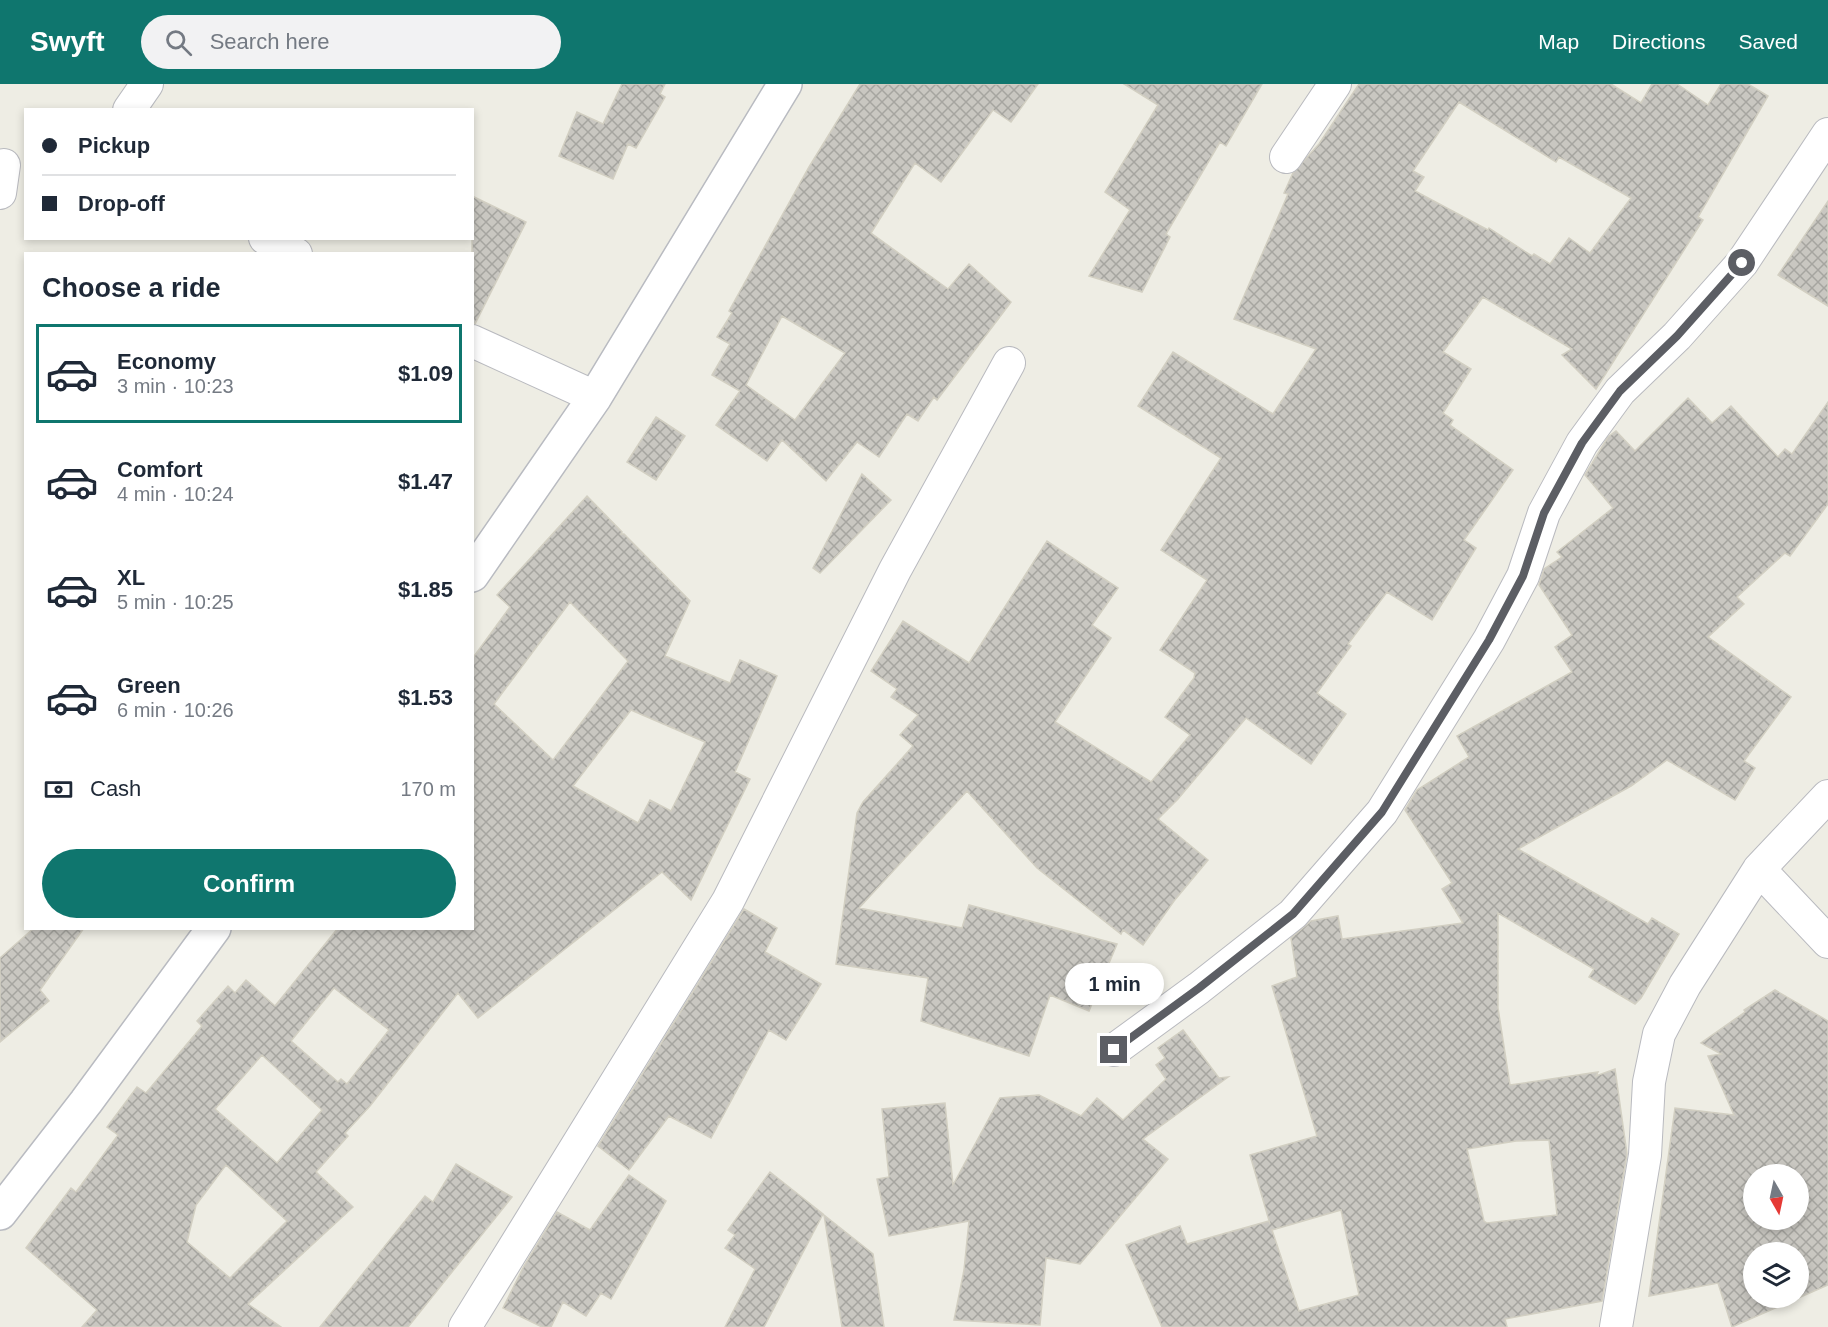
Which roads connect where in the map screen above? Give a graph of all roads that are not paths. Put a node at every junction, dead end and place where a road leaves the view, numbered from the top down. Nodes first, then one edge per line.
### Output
1 (147, 84) edge
2 (785, 84) edge
3 (1335, 84) edge
4 (130, 108) edge
5 (1828, 134) edge
6 (1286, 157) dead end
7 (270, 240) edge
8 (292, 252) edge
9 (474, 341) edge
10 (1009, 363) dead end
11 (595, 397) junction
12 (474, 572) edge
13 (1828, 796) edge
14 (1759, 869) junction
15 (213, 930) edge
16 (1828, 942) edge
17 (1114, 1050) dead end
18 (0, 1213) edge
19 (465, 1327) edge
20 (1616, 1327) edge

1 - 4 street
2 - 11 main road
3 - 6 street
5 - 17 street
7 - 8 street
9 - 11 street
10 - 19 street
11 - 12 main road
13 - 14 street
14 - 16 street
14 - 20 street
15 - 18 main road

